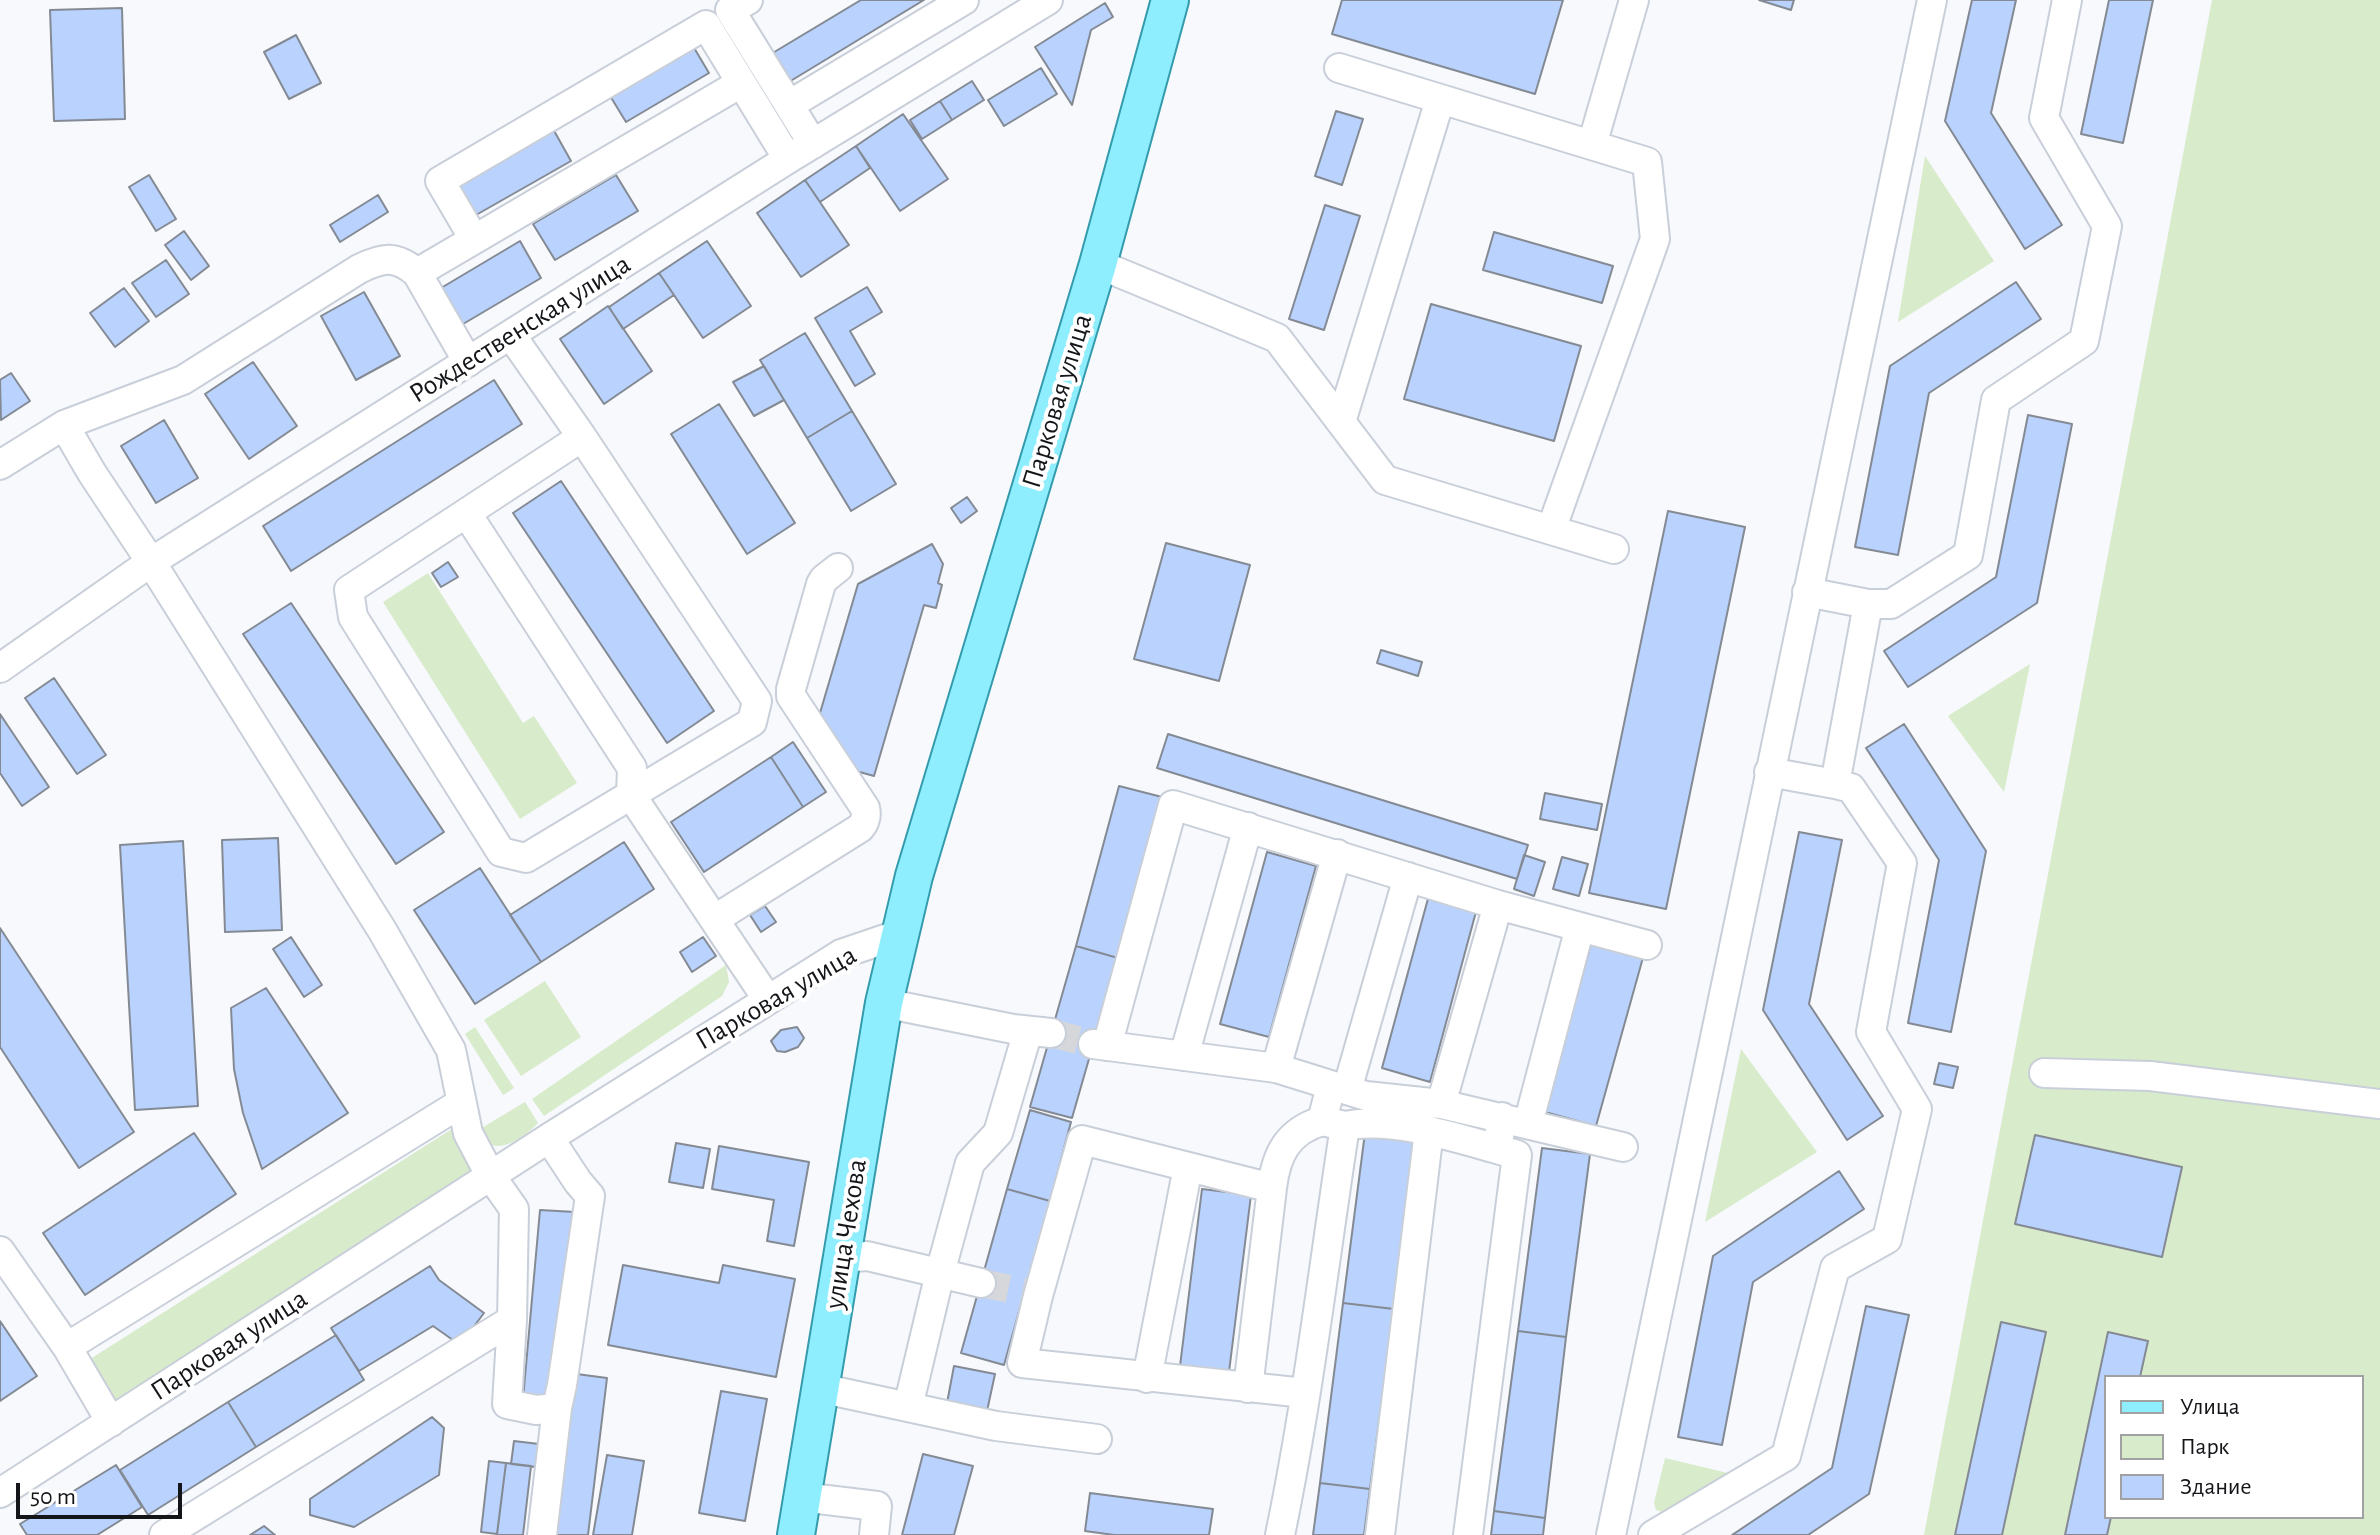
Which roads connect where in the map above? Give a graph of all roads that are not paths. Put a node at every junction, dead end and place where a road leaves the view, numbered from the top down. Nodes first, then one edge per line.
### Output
1 (748, 0) edge
2 (964, 0) edge
3 (1048, 0) edge
4 (1170, 0) edge
5 (1634, 0) edge
6 (1932, 0) edge
7 (2067, 0) edge
8 (926, 23) junction
9 (950, 60) junction
10 (1339, 68) dead end
11 (741, 83) junction
12 (1440, 100) junction
13 (789, 105) junction
14 (813, 144) junction
15 (1592, 145) junction
16 (788, 159) junction
17 (474, 239) junction
18 (1098, 264) junction
19 (417, 273) junction
20 (511, 335) junction
21 (468, 362) junction
22 (1341, 422) junction
23 (64, 425) junction
24 (582, 437) junction
25 (0, 465) edge
26 (467, 514) junction
27 (1551, 530) junction
28 (1614, 549) dead end
29 (151, 562) junction
30 (838, 568) dead end
31 (1807, 592) junction
32 (1868, 604) junction
33 (0, 668) edge
34 (1769, 772) junction
35 (1835, 784) junction
36 (631, 795) junction
37 (1248, 827) junction
38 (1337, 854) junction
39 (1408, 877) junction
40 (1498, 905) junction
41 (715, 919) junction
42 (1580, 927) junction
43 (900, 934) junction
44 (1647, 945) dead end
45 (768, 1000) junction
46 (884, 1003) junction
47 (1184, 1056) junction
48 (1276, 1068) junction
49 (2044, 1073) dead end
50 (1339, 1088) junction
51 (461, 1103) junction
52 (1441, 1104) junction
53 (2380, 1104) edge
54 (1515, 1120) junction
55 (1334, 1124) junction
56 (1429, 1131) junction
57 (549, 1138) junction
58 (1623, 1147) dead end
59 (1497, 1149) junction
60 (1188, 1167) junction
61 (490, 1175) junction
62 (1272, 1188) junction
63 (0, 1251) edge
64 (842, 1258) junction
65 (940, 1273) junction
66 (981, 1283) tunnel mouth
67 (512, 1320) junction
68 (67, 1347) junction
69 (1147, 1378) junction
70 (820, 1388) junction
71 (1248, 1388) junction
72 (1305, 1393) junction
73 (908, 1407) junction
74 (557, 1408) junction
75 (111, 1422) junction
76 (1097, 1439) dead end
77 (0, 1493) edge
78 (802, 1497) junction
79 (1668, 1532) edge
80 (164, 1535) edge
81 (542, 1535) edge
82 (796, 1535) edge
83 (874, 1535) edge
84 (1280, 1535) edge
85 (1380, 1535) edge
86 (1468, 1535) edge
87 (1611, 1535) edge

1 - 13 street
2 - 8 street
3 - 9 street, Рождественская улица
4 - 18 main road, Парковая улица
5 - 15 street
6 - 31 street
7 - 32 street
8 - 9 street
8 - 13 street
9 - 14 street, Рождественская улица
10 - 12 street
11 - 16 street
11 - 17 street
11 - 17 street
12 - 15 street
12 - 22 street
13 - 14 street
14 - 16 street, Рождественская улица
15 - 27 street
16 - 20 street, Рождественская улица
17 - 19 street
18 - 22 street
18 - 43 main road, Парковая улица
19 - 21 street
19 - 23 street
20 - 21 street, Рождественская улица
20 - 24 street
21 - 29 street, Рождественская улица
22 - 27 street
23 - 25 street
23 - 29 street
24 - 26 street
24 - 36 street
26 - 36 street
26 - 36 street
27 - 28 street
29 - 33 street, Рождественская улица
29 - 51 street
30 - 41 street
31 - 32 street
31 - 34 street
32 - 35 street
34 - 35 street
34 - 87 street
35 - 79 street
36 - 41 street
37 - 38 street
37 - 47 street
37 - 47 street
38 - 39 street
38 - 48 street
39 - 40 street
39 - 50 street
40 - 42 street
40 - 52 street
41 - 45 street
42 - 44 street
42 - 54 street
43 - 45 street, Парковая улица
43 - 46 main road, улица Чехова
45 - 57 street, Парковая улица
46 - 64 main road, улица Чехова
46 - 65 street
47 - 48 street
48 - 50 street
49 - 53 street
50 - 52 street
50 - 55 street
51 - 61 street
51 - 68 street
52 - 54 street
54 - 58 street
54 - 59 street
55 - 56 street
55 - 62 street
55 - 72 street
56 - 59 street
56 - 85 street
57 - 61 street, Парковая улица
57 - 74 street
59 - 86 street
60 - 62 street
60 - 69 street
60 - 69 street
61 - 67 street
61 - 75 street, Парковая улица
62 - 71 street
63 - 68 street
64 - 65 street
64 - 70 main road, улица Чехова
65 - 66 street
65 - 73 street
67 - 74 street
67 - 80 street
68 - 75 street
69 - 71 street
70 - 73 street
70 - 78 main road, улица Чехова
71 - 72 street
72 - 84 street
73 - 76 street
74 - 81 street
75 - 77 street, Парковая улица
78 - 82 main road, улица Чехова
78 - 83 street

